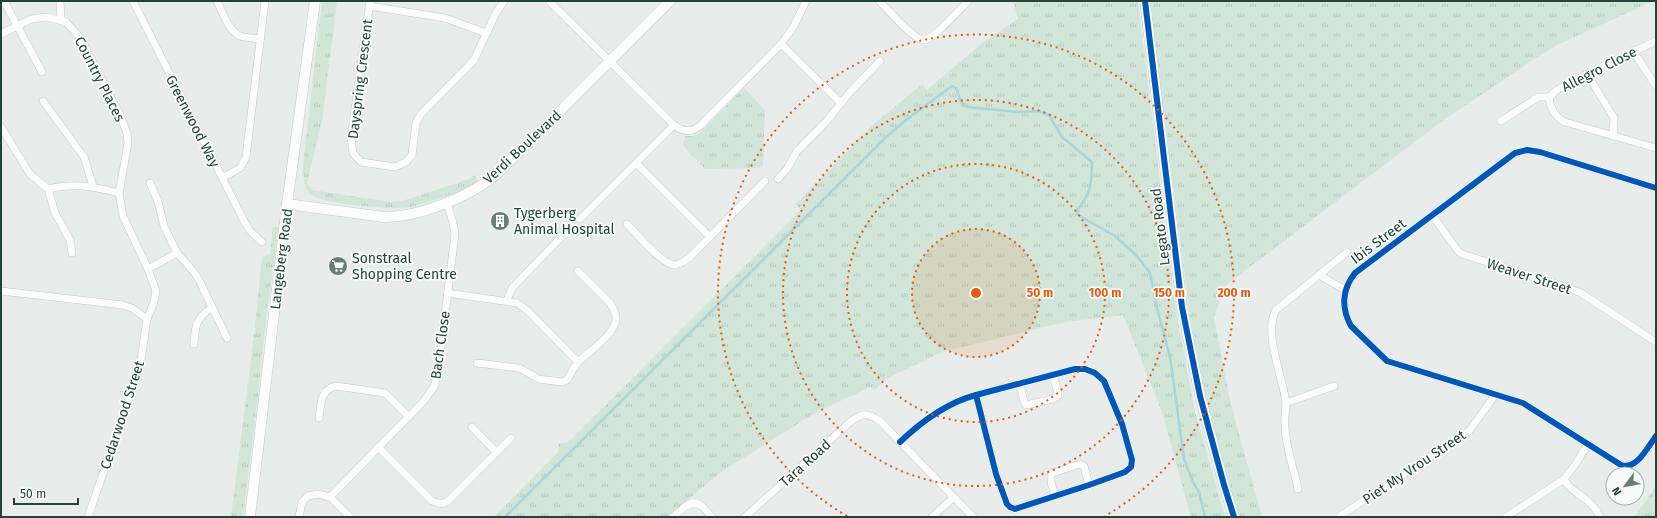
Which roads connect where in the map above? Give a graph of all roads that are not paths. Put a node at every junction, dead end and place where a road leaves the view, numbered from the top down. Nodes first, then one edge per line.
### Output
1 (4, 1) edge
2 (60, 1) edge
3 (133, 1) edge
4 (217, 1) edge
5 (265, 1) edge
6 (315, 1) edge
7 (504, 1) edge
8 (549, 1) edge
9 (670, 1) edge
10 (806, 1) edge
11 (879, 1) edge
12 (968, 1) edge
13 (1145, 1) edge
14 (369, 4) edge
15 (61, 20) junction
16 (17, 26) junction
17 (486, 33) junction
18 (1, 34) edge
19 (260, 39) junction
20 (1656, 41) edge
21 (781, 44) junction
22 (1633, 52) junction
23 (880, 61) dead end
24 (610, 62) junction
25 (42, 72) dead end
26 (1587, 74) junction
27 (1656, 86) edge
28 (1549, 97) junction
29 (43, 101) dead end
30 (841, 103) junction
31 (1501, 121) dead end
32 (674, 125) junction
33 (1, 128) edge
34 (1613, 136) junction
35 (1656, 148) edge
36 (636, 163) junction
37 (222, 178) junction
38 (778, 179) dead end
39 (765, 181) dead end
40 (150, 183) dead end
41 (93, 186) junction
42 (1656, 188) edge
43 (48, 189) junction
44 (119, 193) junction
45 (447, 202) junction
46 (287, 204) junction
47 (1432, 215) junction
48 (580, 219) dead end
49 (627, 224) dead end
50 (572, 226) dead end
51 (710, 237) junction
52 (262, 242) dead end
53 (1347, 252) dead end
54 (72, 253) dead end
55 (177, 253) junction
56 (148, 269) junction
57 (578, 271) dead end
58 (1319, 275) junction
59 (2, 289) edge
60 (1345, 290) junction
61 (447, 293) junction
62 (507, 300) junction
63 (212, 306) junction
64 (147, 319) junction
65 (227, 338) dead end
66 (1656, 342) edge
67 (194, 344) dead end
68 (578, 362) junction
69 (477, 363) dead end
70 (1053, 375) junction
71 (1020, 384) junction
72 (1334, 386) dead end
73 (1496, 394) junction
74 (976, 395) junction
75 (1286, 403) junction
76 (409, 417) junction
77 (319, 418) dead end
78 (472, 427) dead end
79 (1656, 436) edge
80 (511, 438) dead end
81 (900, 442) junction
82 (1588, 444) junction
83 (378, 448) junction
84 (496, 452) junction
85 (1564, 479) junction
86 (1089, 485) junction
87 (1298, 488) dead end
88 (1055, 496) junction
89 (330, 497) junction
90 (954, 497) junction
91 (1340, 516) edge
92 (88, 517) edge
93 (250, 517) edge
94 (299, 517) edge
95 (350, 517) edge
96 (673, 517) edge
97 (712, 517) edge
98 (745, 517) edge
99 (932, 517) edge
100 (973, 517) edge
101 (1234, 517) edge
102 (1506, 517) edge
103 (1600, 517) edge

1 - 16 street
2 - 15 street
3 - 37 street, Greenwood Way
4 - 19 street
5 - 19 street, Greenwood Way
6 - 46 street, Langeberg Road
7 - 17 street, Dayspring Crescent
8 - 24 street
9 - 24 street, Verdi Boulevard
10 - 21 street
11 - 12 street
13 - 101 street, Legato Road
14 - 17 street, Dayspring Crescent
14 - 17 street, Dayspring Crescent
15 - 16 street
15 - 44 street, Country Places
16 - 18 street
16 - 25 street
19 - 37 street, Greenwood Way
20 - 22 street, Allegro Close
21 - 30 street
21 - 32 street
22 - 26 street, Allegro Close
22 - 27 street
23 - 30 street
24 - 32 street
24 - 45 street, Verdi Boulevard
26 - 28 street, Allegro Close
26 - 34 street
28 - 31 street
28 - 34 street, Allegro Close
29 - 41 street
30 - 38 street
32 - 36 street
33 - 43 street
34 - 35 street, Allegro Close
36 - 48 street
36 - 51 street
37 - 52 street
39 - 51 street
40 - 55 street
41 - 43 street
41 - 44 street
42 - 47 street, Ibis Street
43 - 54 street
44 - 56 street
45 - 46 street, Verdi Boulevard
45 - 61 street, Bach Close
46 - 93 street, Langeberg Road
47 - 60 street, Ibis Street
47 - 66 street, Weaver Street
49 - 51 street
50 - 62 street
53 - 58 street
55 - 56 street
55 - 63 street
56 - 64 street, Cedarwood Street
57 - 68 street
58 - 60 street
58 - 75 street
59 - 64 street
60 - 73 street, Ibis Street
61 - 62 street
61 - 76 street, Bach Close
62 - 68 street
63 - 65 street
63 - 67 street
64 - 92 street, Cedarwood Street
68 - 69 street
70 - 71 street
70 - 71 street
70 - 86 street
71 - 74 street
72 - 75 street
73 - 82 street, Ibis Street
73 - 91 street, Piet My Vrou Street
74 - 81 street
74 - 88 street
75 - 87 street
76 - 77 street
76 - 83 street, Bach Close
78 - 84 street
79 - 82 street, Ibis Street
80 - 84 street
81 - 90 street
81 - 98 street, Tara Road
82 - 85 street
83 - 84 street
83 - 89 street, Bach Close
85 - 102 street
85 - 103 street
86 - 88 street
86 - 88 street
89 - 94 street
89 - 95 street
90 - 99 street
90 - 100 street
96 - 97 street

